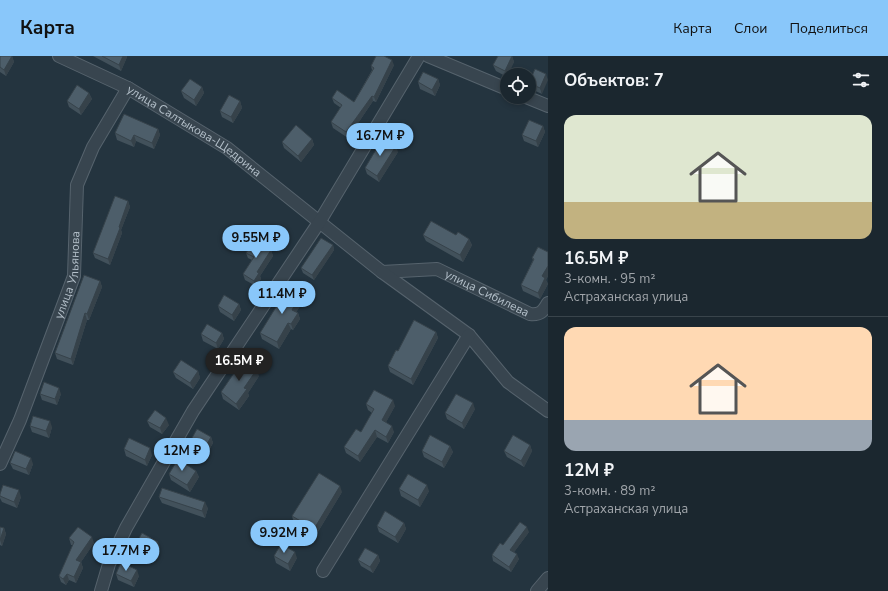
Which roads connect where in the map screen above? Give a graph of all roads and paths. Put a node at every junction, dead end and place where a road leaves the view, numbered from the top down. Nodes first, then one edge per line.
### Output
1 (59, 56) edge
2 (419, 56) edge
3 (428, 56) edge
4 (500, 86) edge
5 (128, 88) junction
6 (536, 101) edge
7 (548, 106) edge
8 (320, 221) junction
9 (382, 272) junction
10 (548, 303) edge
11 (469, 335) junction
12 (548, 412) edge
13 (0, 464) edge
14 (323, 570) dead end
15 (548, 578) edge
16 (101, 591) edge
17 (536, 591) edge

1 - 5 street, улица Салтыкова-Щедрина
2 - 8 street
3 - 4 street
5 - 8 street, улица Салтыкова-Щедрина
5 - 13 street, улица Ульянова
6 - 7 street
8 - 9 street
8 - 16 street
9 - 10 street, улица Сибилева
9 - 11 street
11 - 12 street
11 - 14 street
15 - 17 street

